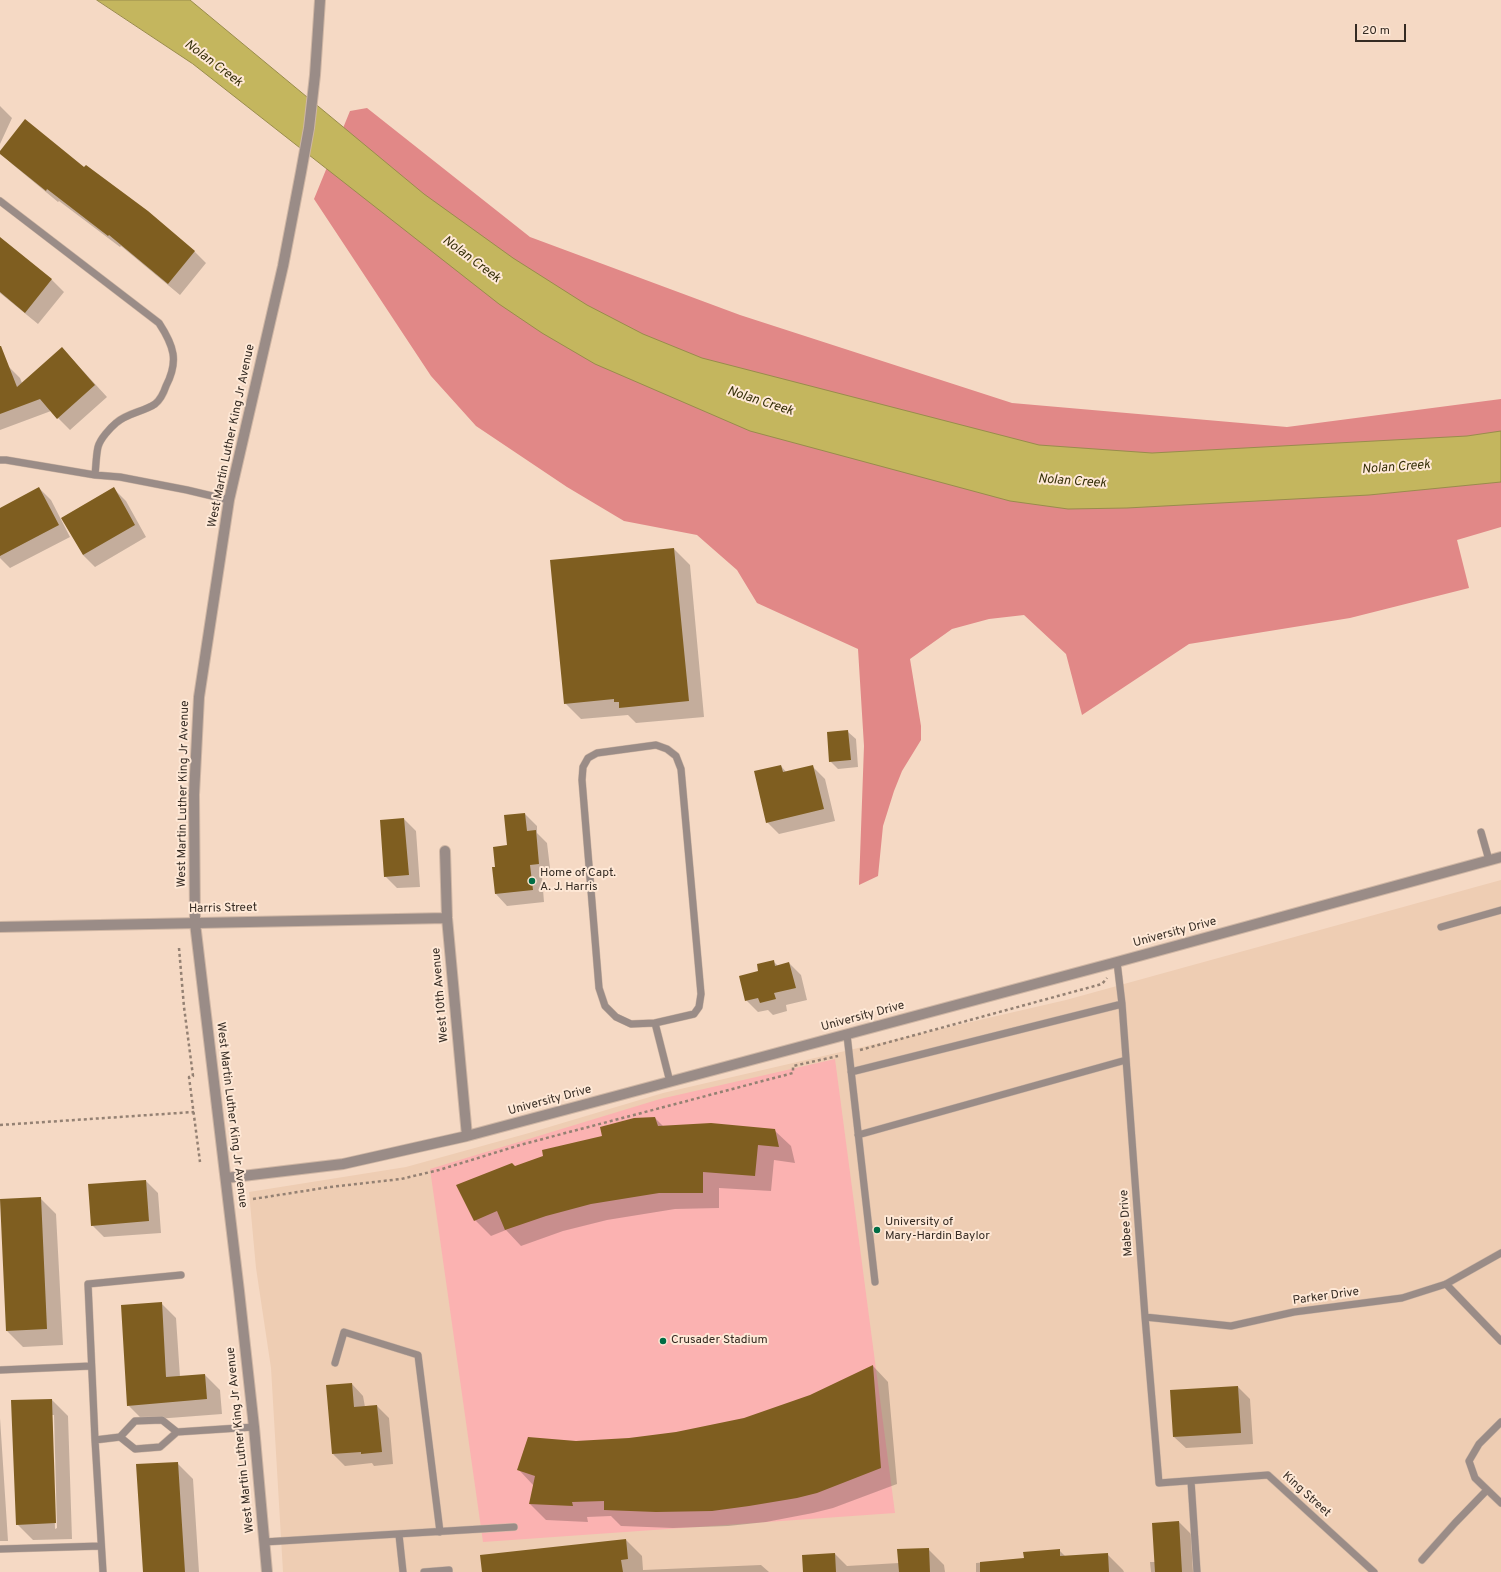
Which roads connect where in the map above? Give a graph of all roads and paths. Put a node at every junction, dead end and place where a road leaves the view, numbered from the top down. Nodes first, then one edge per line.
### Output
1 (320, 0) edge
2 (0, 201) edge
3 (0, 460) edge
4 (95, 475) junction
5 (229, 500) junction
6 (1481, 832) dead end
7 (445, 851) dead end
8 (1501, 857) edge
9 (1489, 860) junction
10 (1501, 910) edge
11 (446, 918) junction
12 (195, 923) junction
13 (0, 927) edge
14 (1441, 927) dead end
15 (179, 948) dead end
16 (1117, 962) junction
17 (1122, 1004) junction
18 (655, 1023) junction
19 (847, 1035) junction
20 (849, 1053) junction
21 (1126, 1060) junction
22 (851, 1072) junction
23 (670, 1082) junction
24 (194, 1112) junction
25 (0, 1125) edge
26 (858, 1135) junction
27 (467, 1136) junction
28 (200, 1162) dead end
29 (226, 1178) junction
30 (253, 1199) dead end
31 (1501, 1253) edge
32 (181, 1275) dead end
33 (874, 1282) dead end
34 (1446, 1284) junction
35 (1145, 1317) junction
36 (1501, 1341) edge
37 (335, 1363) dead end
38 (91, 1366) junction
39 (0, 1370) edge
40 (1501, 1422) edge
41 (254, 1427) junction
42 (176, 1432) junction
43 (120, 1437) junction
44 (95, 1440) junction
45 (1191, 1480) junction
46 (1159, 1483) joint
47 (1487, 1490) junction
48 (1501, 1503) edge
49 (514, 1527) dead end
50 (440, 1532) junction
51 (399, 1534) junction
52 (264, 1542) junction
53 (102, 1546) junction
54 (0, 1549) edge
55 (1422, 1560) dead end
56 (103, 1572) edge
57 (267, 1572) edge
58 (402, 1572) edge
59 (424, 1572) edge
60 (449, 1572) edge
61 (1197, 1572) edge
62 (1374, 1572) edge

1 - 5 street, West Martin Luther King Jr Avenue
2 - 4 lane
3 - 4 lane
4 - 5 lane
5 - 12 street, West Martin Luther King Jr Avenue
6 - 9 lane
7 - 11 street, West 10th Avenue
8 - 9 street, University Drive
9 - 16 street, University Drive
10 - 14 lane
11 - 12 street, Harris Street
11 - 27 street, West 10th Avenue
12 - 13 street, Harris Street
12 - 29 street, West Martin Luther King Jr Avenue
15 - 24 path
16 - 17 lane, Mabee Drive
16 - 19 street, University Drive
16 - 20 path
17 - 21 lane, Mabee Drive
17 - 22 lane
18 - 18 lane
18 - 23 lane
19 - 20 lane
19 - 23 street, University Drive
20 - 22 lane
20 - 30 path
21 - 26 lane
21 - 35 lane, Mabee Drive
22 - 26 lane
23 - 27 street, University Drive
24 - 25 path
24 - 28 path
26 - 33 lane
27 - 29 street, University Drive
29 - 41 street, West Martin Luther King Jr Avenue
31 - 34 lane, Parker Drive
32 - 38 lane
34 - 35 lane, Parker Drive
34 - 36 lane
35 - 46 lane, Mabee Drive
37 - 50 lane
38 - 39 lane
38 - 44 lane
40 - 47 lane
41 - 42 lane
41 - 52 street, West Martin Luther King Jr Avenue
42 - 43 lane
42 - 43 lane
43 - 44 lane
44 - 53 lane
45 - 46 lane, King Street
45 - 61 lane
45 - 62 lane, King Street
47 - 48 lane
47 - 55 lane
49 - 50 lane
50 - 51 lane
51 - 52 lane
51 - 58 lane
52 - 57 street, West Martin Luther King Jr Avenue
53 - 54 lane
53 - 56 lane
59 - 60 lane

